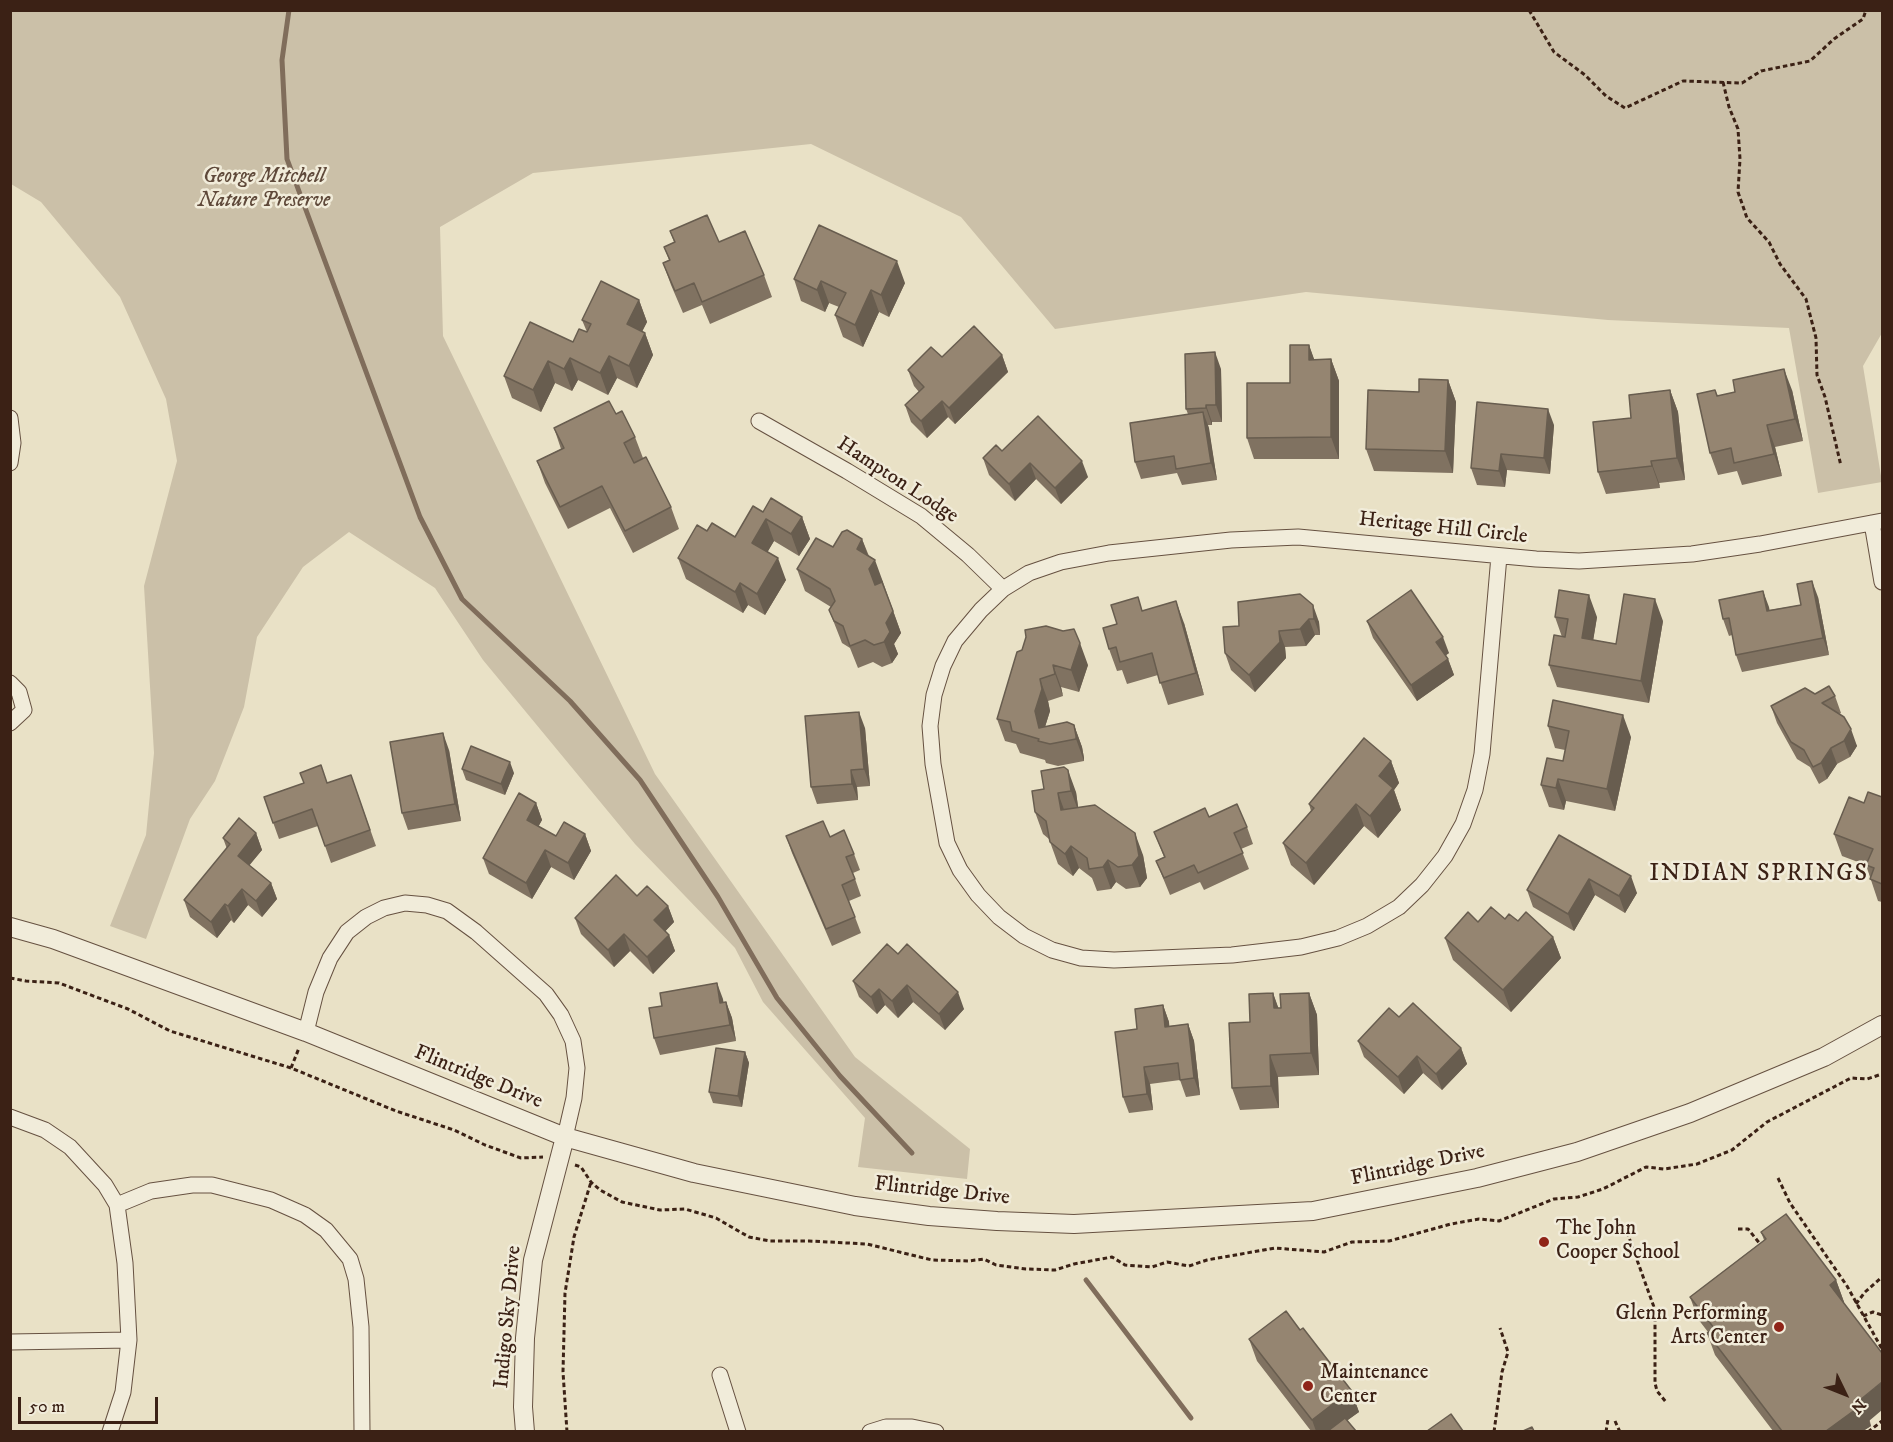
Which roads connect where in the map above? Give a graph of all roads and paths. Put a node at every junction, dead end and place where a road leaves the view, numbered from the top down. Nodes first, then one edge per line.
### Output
1 (1529, 10) edge
2 (1866, 10) edge
3 (1723, 82) junction
4 (10, 418) edge
5 (759, 421) dead end
6 (10, 463) edge
7 (1840, 466) dead end
8 (1877, 522) edge
9 (1499, 556) junction
10 (1882, 582) edge
11 (1004, 589) junction
12 (10, 683) edge
13 (10, 723) edge
14 (10, 927) edge
15 (10, 978) edge
16 (1882, 1025) edge
17 (306, 1032) junction
18 (1882, 1074) edge
19 (10, 1117) edge
20 (566, 1137) junction
21 (560, 1160) junction
22 (1778, 1178) dead end
23 (591, 1182) junction
24 (117, 1205) junction
25 (1738, 1229) dead end
26 (1628, 1232) dead end
27 (1761, 1246) edge
28 (1882, 1276) edge
29 (1856, 1304) junction
30 (1882, 1315) edge
31 (1863, 1316) junction
32 (1500, 1328) dead end
33 (129, 1340) junction
34 (10, 1342) edge
35 (1882, 1349) edge
36 (1874, 1354) edge
37 (720, 1375) dead end
38 (1666, 1402) dead end
39 (1608, 1419) dead end
40 (1882, 1420) edge
41 (1615, 1421) dead end
42 (110, 1431) edge
43 (362, 1431) edge
44 (525, 1431) edge
45 (567, 1431) edge
46 (738, 1431) edge
47 (870, 1431) edge
48 (936, 1431) edge
49 (1494, 1431) edge
50 (1606, 1431) edge
51 (1620, 1431) edge
52 (1865, 1431) edge

1 - 3 path
2 - 3 path
3 - 7 path
4 - 6 street
5 - 11 street, Hampton Lodge
8 - 9 street, Heritage Hill Circle
8 - 10 street
9 - 11 street, Heritage Hill Circle
9 - 11 street, Heritage Hill Circle
12 - 13 street
14 - 17 street, Flintridge Drive
15 - 21 path
16 - 20 street, Flintridge Drive
17 - 20 street, Flintridge Drive
17 - 20 street
18 - 23 path
19 - 24 street
20 - 21 street, Indigo Sky Drive
21 - 23 path
21 - 44 street, Indigo Sky Drive
22 - 29 path
23 - 45 path
24 - 33 street
24 - 43 street
25 - 27 path
26 - 38 path
28 - 29 path
29 - 31 path
30 - 31 path
31 - 35 path
32 - 49 path
33 - 34 street
33 - 42 street
35 - 36 path
37 - 46 street
39 - 50 path
40 - 52 path
41 - 51 path
47 - 48 street

